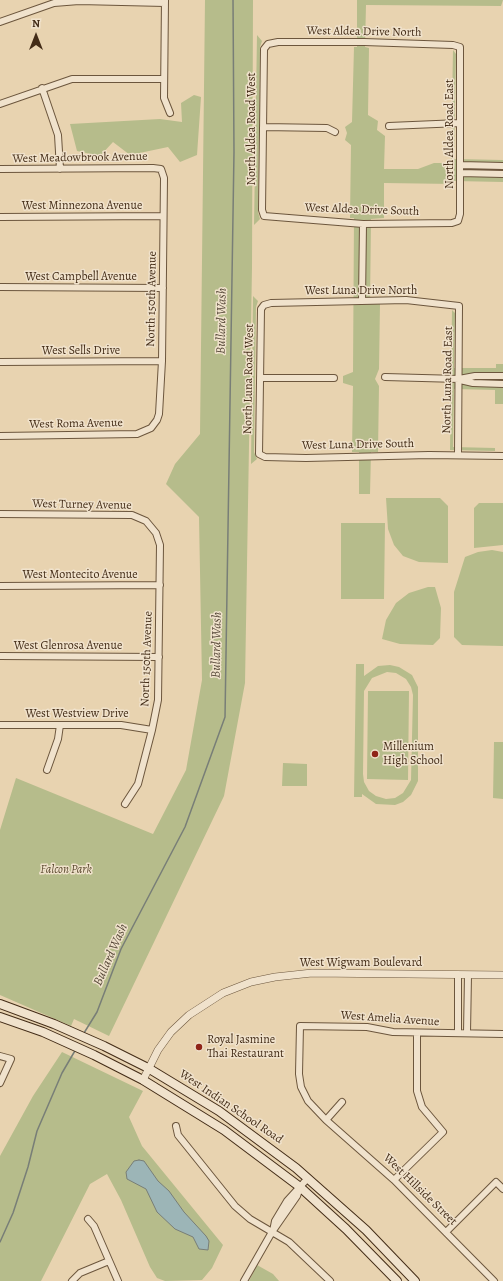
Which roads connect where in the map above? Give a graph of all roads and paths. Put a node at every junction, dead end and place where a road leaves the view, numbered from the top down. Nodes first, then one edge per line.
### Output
1 (165, 1) edge
2 (0, 22) edge
3 (268, 44) joint
4 (460, 47) joint
5 (164, 79) junction
6 (42, 88) junction
7 (0, 104) edge
8 (170, 114) dead end
9 (460, 123) junction
10 (389, 126) dead end
11 (263, 127) junction
12 (335, 132) dead end
13 (460, 166) junction
14 (503, 166) edge
15 (0, 169) edge
16 (60, 169) junction
17 (161, 169) joint
18 (460, 173) junction
19 (503, 174) edge
20 (163, 216) junction
21 (264, 216) joint
22 (0, 218) edge
23 (458, 221) joint
24 (363, 224) junction
25 (0, 287) edge
26 (163, 288) junction
27 (362, 300) junction
28 (264, 305) joint
29 (459, 306) joint
30 (162, 361) junction
31 (0, 362) edge
32 (503, 376) edge
33 (385, 377) dead end
34 (260, 378) junction
35 (334, 378) dead end
36 (459, 379) junction
37 (503, 384) edge
38 (151, 428) joint
39 (0, 436) edge
40 (259, 454) joint
41 (458, 455) junction
42 (503, 456) edge
43 (0, 514) edge
44 (156, 533) joint
45 (160, 585) junction
46 (0, 586) edge
47 (0, 656) edge
48 (159, 657) junction
49 (0, 725) edge
50 (60, 725) junction
51 (152, 730) junction
52 (47, 770) dead end
53 (124, 804) dead end
54 (458, 975) junction
55 (468, 975) junction
56 (503, 975) edge
57 (0, 1004) edge
58 (0, 1016) edge
59 (417, 1033) junction
60 (458, 1033) junction
61 (467, 1033) junction
62 (503, 1034) edge
63 (0, 1056) edge
64 (148, 1068) junction
65 (143, 1080) junction
66 (0, 1083) edge
67 (308, 1101) joint
68 (342, 1102) dead end
69 (326, 1120) junction
70 (176, 1126) dead end
71 (308, 1178) junction
72 (394, 1180) junction
73 (300, 1187) junction
74 (503, 1189) edge
75 (88, 1219) dead end
76 (447, 1231) junction
77 (272, 1232) junction
78 (109, 1261) junction
79 (72, 1281) edge
80 (118, 1281) edge
81 (244, 1281) edge
82 (330, 1281) edge
83 (397, 1281) edge
84 (415, 1281) edge
85 (494, 1281) edge

1 - 2 street
1 - 5 street
3 - 4 street, West Aldea Drive North
3 - 11 street, North Aldea Road West
4 - 9 street, North Aldea Road East
5 - 6 street
5 - 8 street
6 - 7 street
6 - 16 street
9 - 10 street
9 - 13 street, North Aldea Road East
11 - 12 street
11 - 21 street, North Aldea Road West
13 - 14 street
13 - 18 street, North Aldea Road East
15 - 16 street, West Meadowbrook Avenue
16 - 17 street, West Meadowbrook Avenue
17 - 20 street, North 150th Avenue
18 - 19 street
18 - 23 street, North Aldea Road East
20 - 22 street, West Minnezona Avenue
20 - 26 street, North 150th Avenue
21 - 24 street, West Aldea Drive South
23 - 24 street, West Aldea Drive South
24 - 27 street
25 - 26 street, West Campbell Avenue
26 - 30 street, North 150th Avenue
27 - 28 street, West Luna Drive North
27 - 29 street, West Luna Drive North
28 - 34 street, North Luna Road West
29 - 36 street, North Luna Road East
30 - 31 street, West Sells Drive
30 - 38 street, North 150th Avenue
32 - 36 street
33 - 36 street
34 - 35 street
34 - 40 street, North Luna Road West
36 - 37 street
36 - 41 street, North Luna Road East
38 - 39 street, West Roma Avenue
40 - 41 street, West Luna Drive South
41 - 42 street, West Luna Drive South
43 - 44 street, West Turney Avenue
44 - 45 street, North 150th Avenue
45 - 46 street, West Montecito Avenue
45 - 48 street, North 150th Avenue
47 - 48 street, West Glenrosa Avenue
48 - 51 street, North 150th Avenue
49 - 50 street, West Westview Drive
50 - 51 street, West Westview Drive
50 - 52 street
51 - 53 street, North 150th Avenue
54 - 55 street, West Wigwam Boulevard
54 - 60 street
54 - 64 street, West Wigwam Boulevard
55 - 56 street, West Wigwam Boulevard
55 - 61 street
57 - 64 main road, West Indian School Road
58 - 65 main road, West Indian School Road
59 - 60 street, West Amelia Avenue
59 - 67 street, West Amelia Avenue
59 - 72 street
60 - 61 street, West Amelia Avenue
61 - 62 street, West Amelia Avenue
63 - 66 street
64 - 65 street, West Wigwam Boulevard
64 - 71 main road, West Indian School Road
65 - 73 main road, West Indian School Road
67 - 69 street, West Hillside Street
68 - 69 street
69 - 72 street, West Hillside Street
70 - 77 street
71 - 73 street
71 - 84 main road, West Indian School Road
72 - 76 street, West Hillside Street
73 - 77 street
73 - 83 main road, West Indian School Road
74 - 76 street
75 - 78 street
76 - 85 street, West Hillside Street
77 - 81 street
77 - 82 street
78 - 79 street
78 - 80 street

